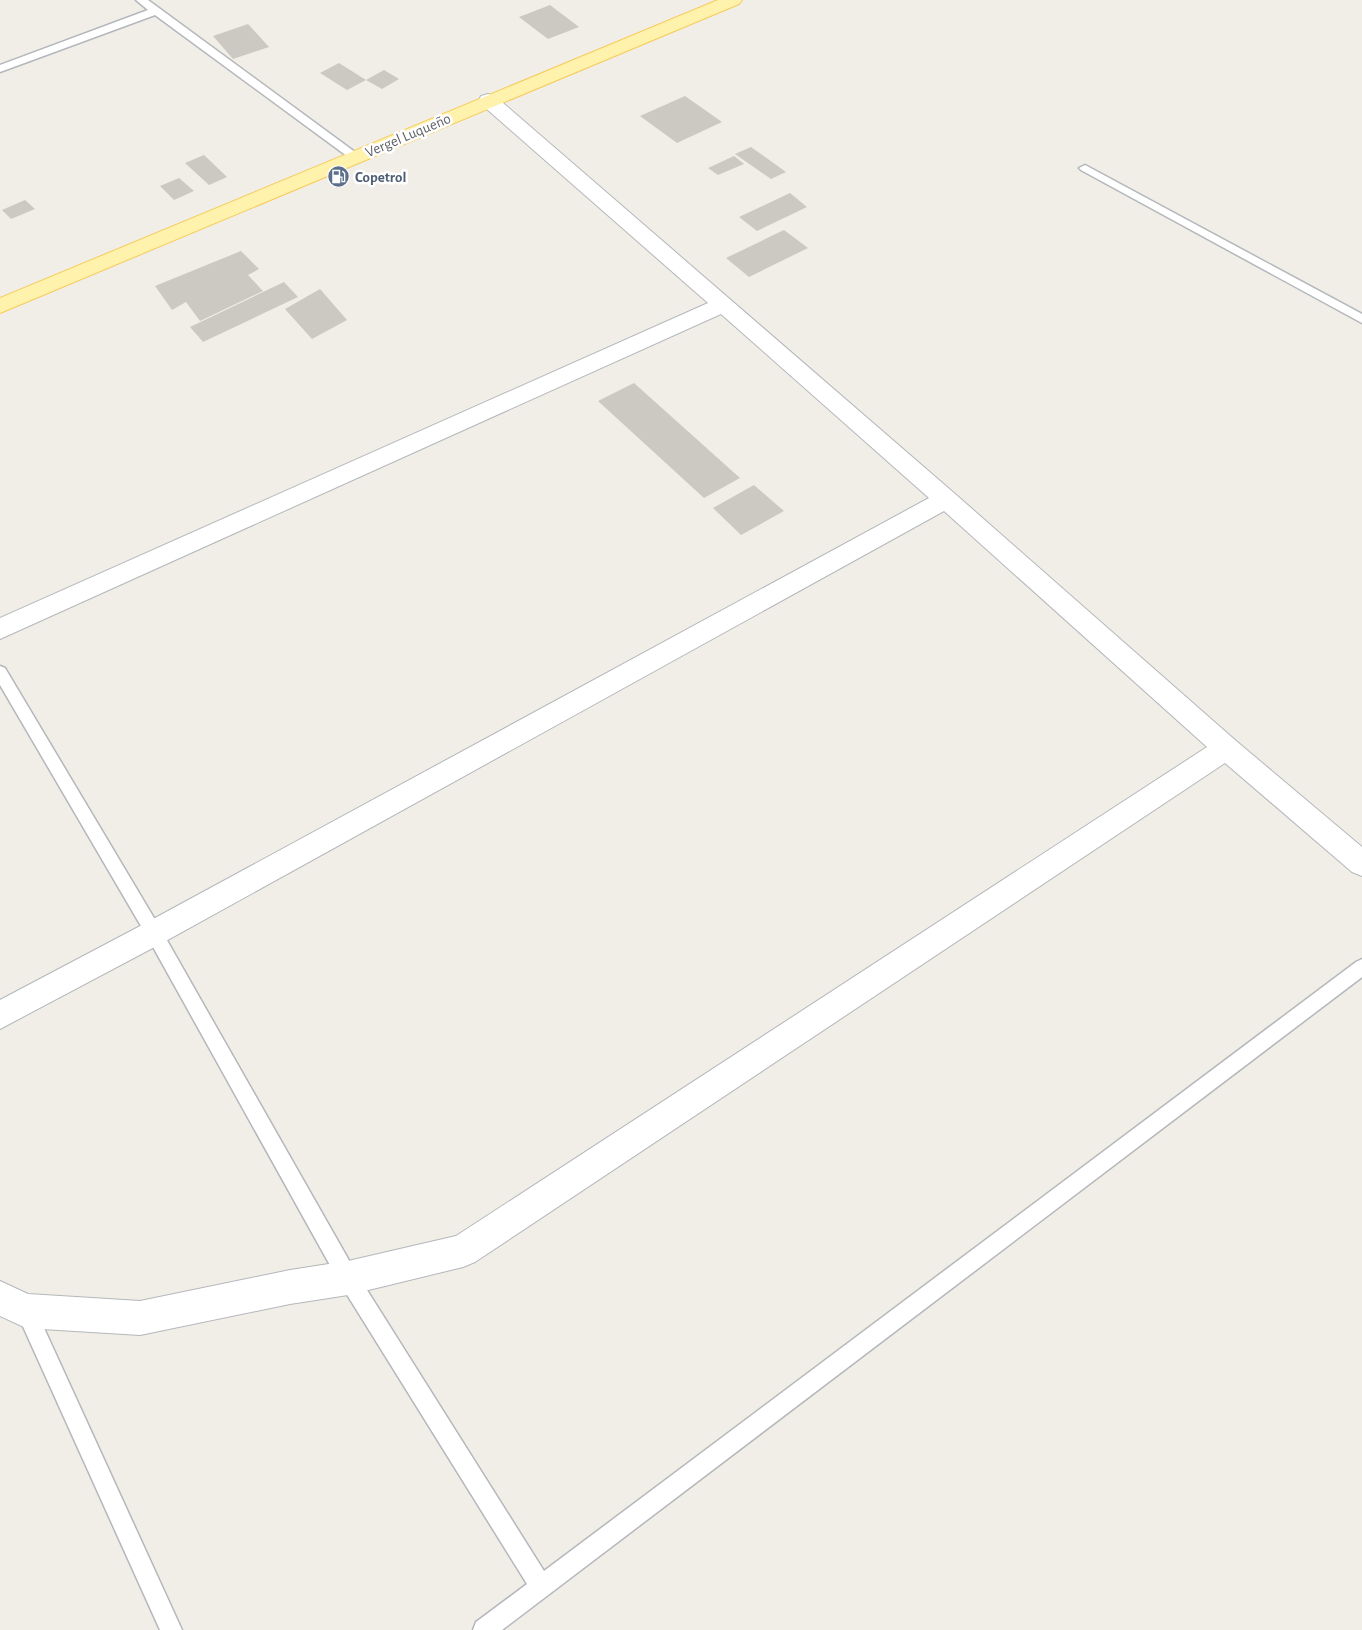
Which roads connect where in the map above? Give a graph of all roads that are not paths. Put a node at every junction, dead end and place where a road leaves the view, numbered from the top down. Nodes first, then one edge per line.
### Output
1 (141, 0) edge
2 (733, 0) edge
3 (156, 11) junction
4 (0, 68) edge
5 (488, 100) junction
6 (355, 157) junction
7 (1085, 168) dead end
8 (723, 305) junction
9 (0, 306) edge
10 (1362, 319) edge
11 (946, 499) junction
12 (0, 629) edge
13 (0, 672) edge
14 (1226, 748) junction
15 (1362, 864) edge
16 (154, 933) junction
17 (1362, 967) edge
18 (0, 1015) edge
19 (348, 1278) junction
20 (13, 1304) edge
21 (541, 1586) junction
22 (171, 1630) edge
23 (484, 1630) edge

1 - 3 lane
2 - 5 main road, Vergel Luqueño
3 - 4 lane
3 - 6 lane
5 - 6 main road, Vergel Luqueño
5 - 8 street
6 - 9 main road, Vergel Luqueño
7 - 10 lane
8 - 11 street
8 - 12 street
11 - 14 street
11 - 16 street
13 - 16 lane
14 - 15 street
14 - 19 street
16 - 18 street
16 - 19 lane
17 - 21 lane
19 - 20 street
19 - 21 lane
20 - 22 lane
21 - 23 lane

